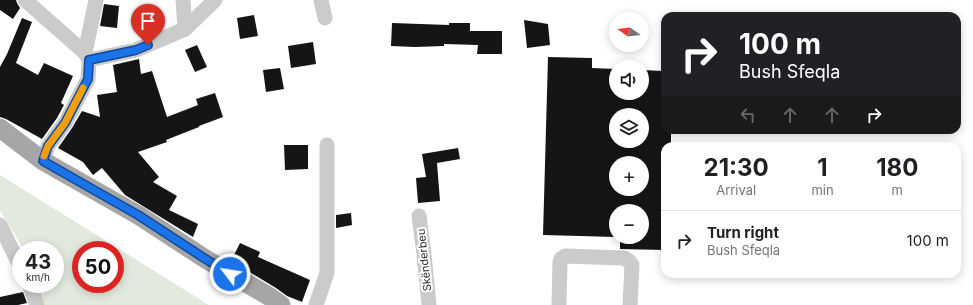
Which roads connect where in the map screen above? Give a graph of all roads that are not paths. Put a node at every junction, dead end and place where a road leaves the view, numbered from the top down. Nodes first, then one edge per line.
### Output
1 (25, 0) edge
2 (96, 0) edge
3 (183, 0) edge
4 (215, 0) edge
5 (321, 0) edge
6 (325, 18) dead end
7 (185, 30) junction
8 (87, 56) junction
9 (0, 128) edge
10 (327, 145) dead end
11 (43, 161) junction
12 (419, 216) dead end
13 (0, 225) edge
14 (12, 250) edge
15 (32, 293) edge
16 (272, 302) edge
17 (37, 305) edge
18 (316, 305) edge
19 (429, 305) edge
20 (559, 305) edge
21 (630, 305) edge

1 - 8 street
2 - 8 street
3 - 7 street
4 - 7 street
5 - 6 street
7 - 8 street
8 - 11 street
9 - 11 main road
10 - 18 street
11 - 16 main road
12 - 19 street, Skënderbeu
13 - 14 street
15 - 17 street
20 - 21 street

